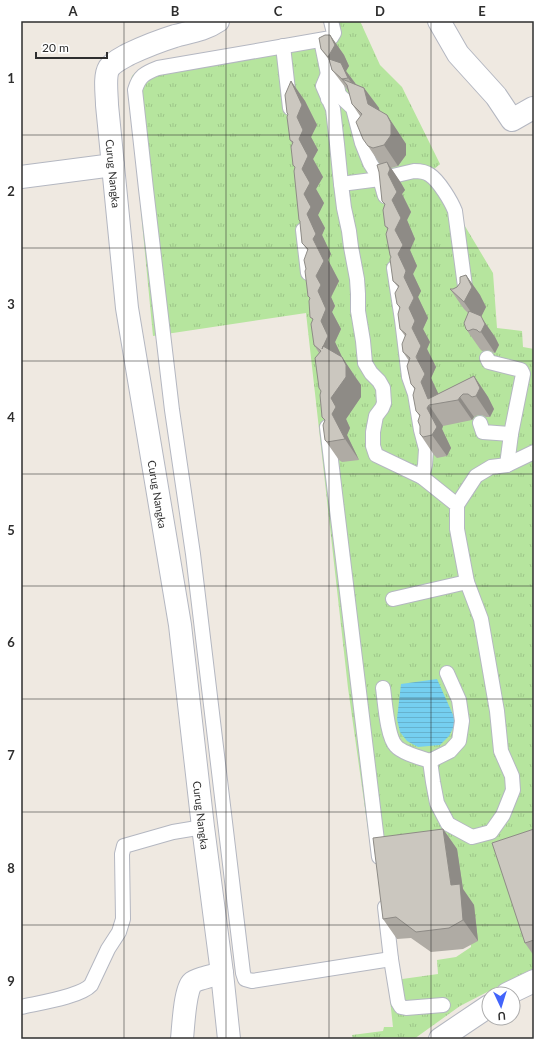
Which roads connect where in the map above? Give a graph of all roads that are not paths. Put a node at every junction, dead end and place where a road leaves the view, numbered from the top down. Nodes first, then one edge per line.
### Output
1 (218, 21) edge
2 (331, 21) edge
3 (439, 21) edge
4 (321, 40) junction
5 (283, 46) junction
6 (334, 97) junction
7 (534, 110) edge
8 (292, 124) edge
9 (113, 165) junction
10 (21, 177) edge
11 (380, 179) junction
12 (341, 184) junction
13 (386, 206) edge
14 (302, 218) edge
15 (393, 257) edge
16 (310, 288) edge
17 (466, 301) edge
18 (487, 358) dead end
19 (325, 415) edge
20 (480, 423) dead end
21 (511, 434) junction
22 (534, 452) edge
23 (507, 465) junction
24 (422, 477) junction
25 (457, 505) junction
26 (467, 582) junction
27 (393, 599) dead end
28 (447, 674) dead end
29 (383, 688) dead end
30 (430, 761) junction
31 (203, 827) junction
32 (381, 873) edge
33 (384, 896) edge
34 (391, 959) junction
35 (222, 973) junction
36 (534, 981) edge
37 (521, 987) edge
38 (443, 1005) dead end
39 (21, 1007) edge
40 (481, 1011) edge
41 (182, 1039) edge
42 (228, 1039) edge
43 (440, 1039) edge

1 - 9 street, Curug Nangka
2 - 4 lane
3 - 7 street
4 - 5 lane
4 - 6 lane
5 - 8 lane
5 - 34 lane
6 - 11 lane
6 - 12 lane
9 - 10 street
9 - 31 street, Curug Nangka
11 - 12 lane
11 - 13 lane
11 - 17 lane
12 - 24 lane
14 - 16 lane
15 - 24 lane
18 - 21 lane
19 - 32 lane
20 - 21 lane
21 - 23 lane
22 - 23 lane
23 - 25 lane
24 - 25 lane
25 - 26 lane
26 - 27 lane
26 - 30 lane
28 - 30 lane
29 - 30 lane
31 - 35 street, Curug Nangka
31 - 39 lane
33 - 34 lane
34 - 38 lane
35 - 41 street
35 - 42 street, Curug Nangka
36 - 37 street
40 - 43 street

